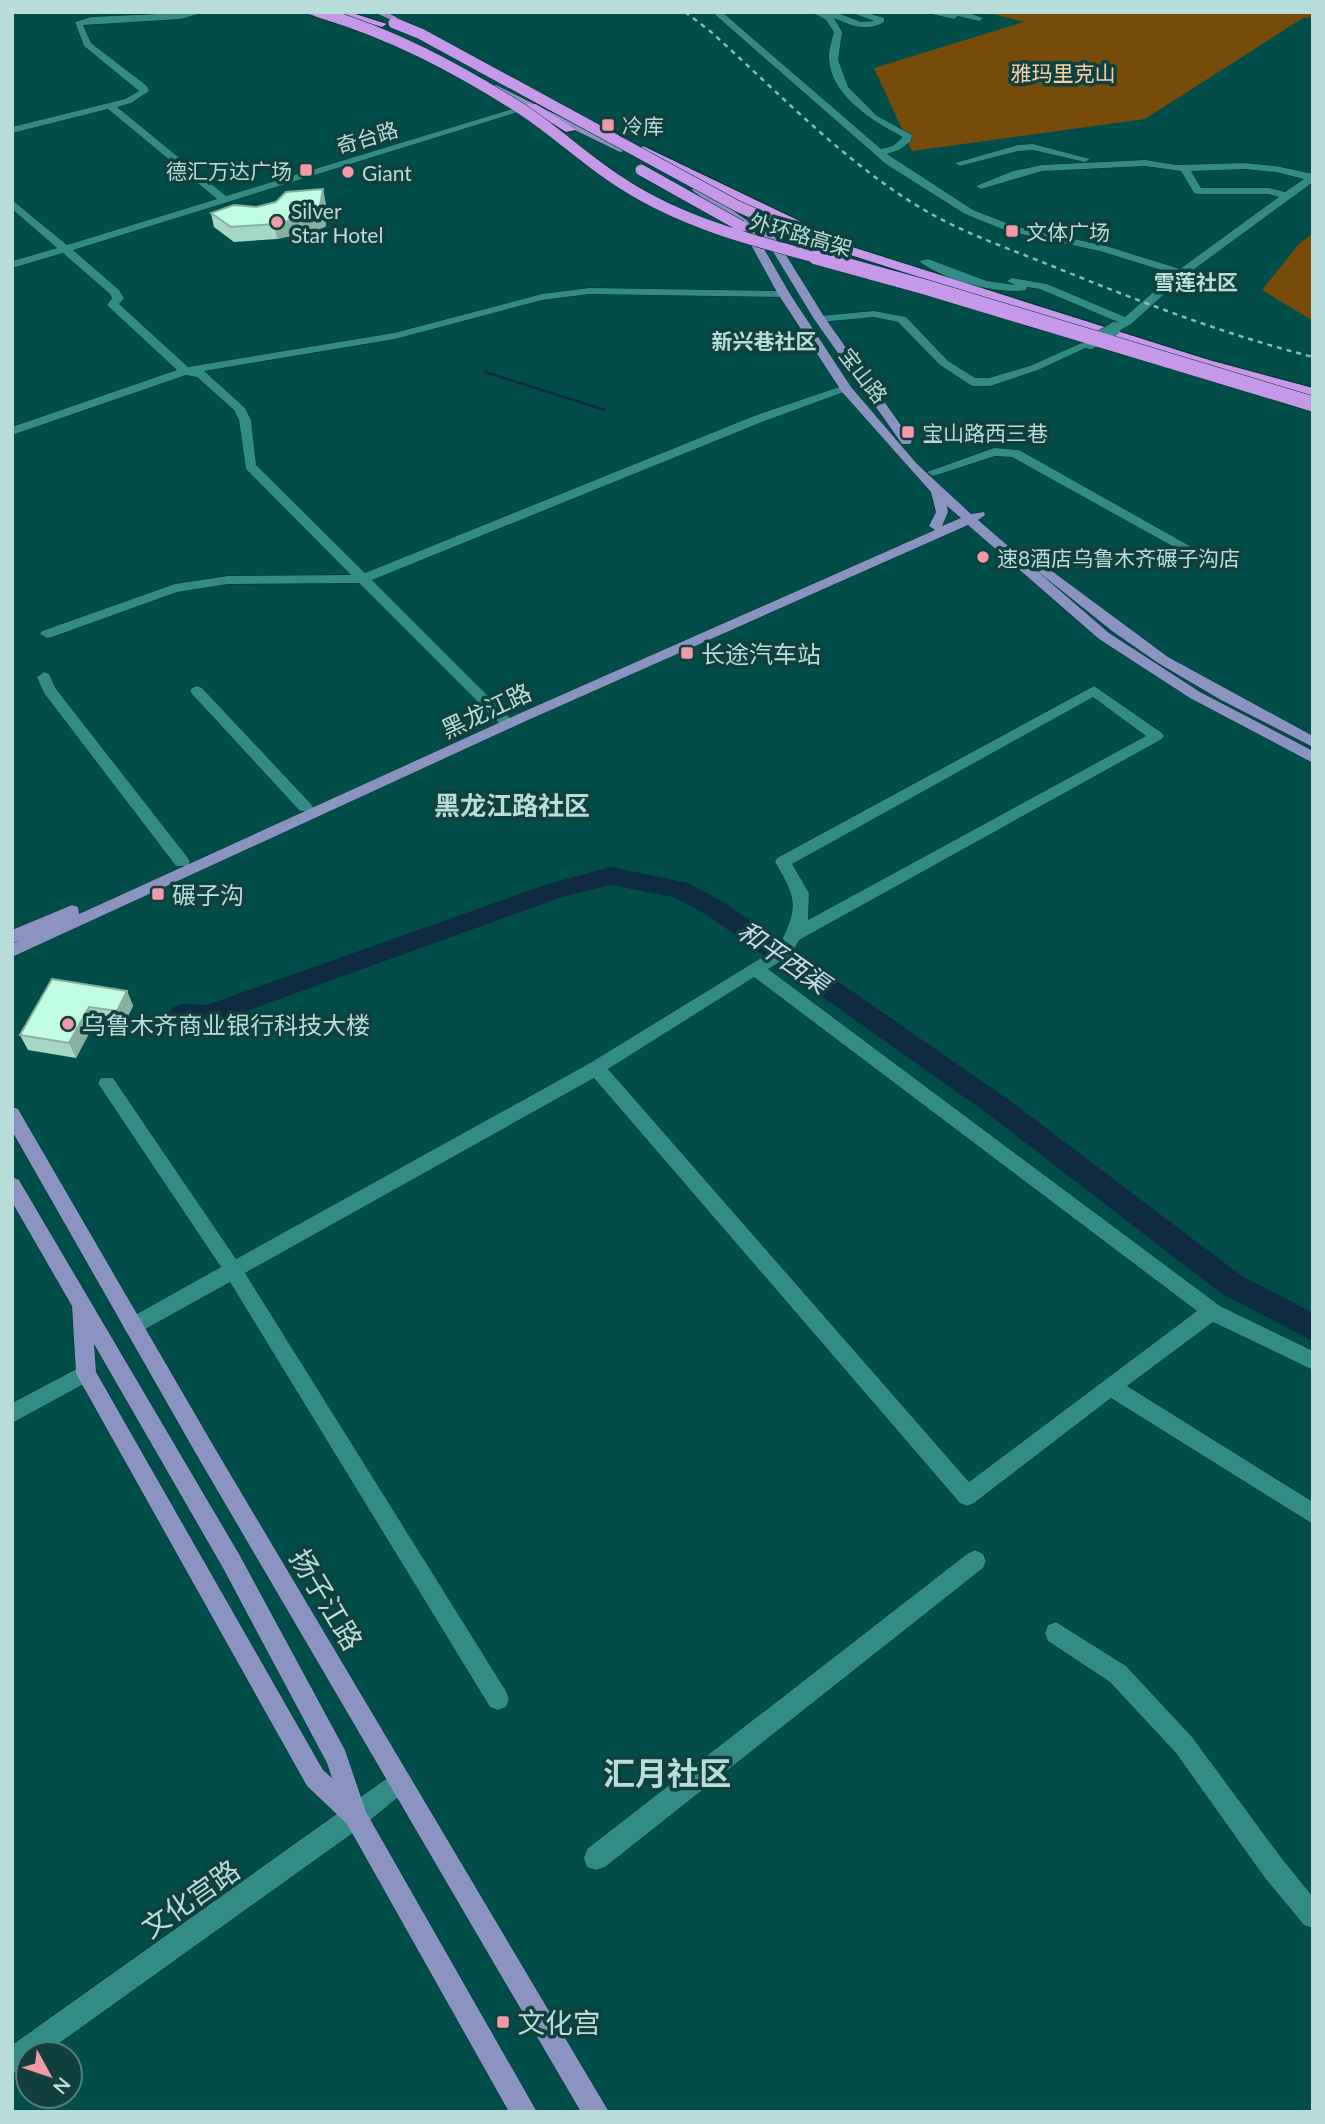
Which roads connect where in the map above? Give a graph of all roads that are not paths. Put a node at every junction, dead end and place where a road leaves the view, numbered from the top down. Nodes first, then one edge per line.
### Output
1 (201, 12) edge
2 (306, 12) edge
3 (319, 12) edge
4 (335, 12) edge
5 (362, 12) edge
6 (716, 12) edge
7 (816, 12) edge
8 (827, 12) edge
9 (854, 12) edge
10 (927, 12) edge
11 (954, 14) edge
12 (380, 18) edge
13 (979, 18) dead end
14 (109, 105) junction
15 (532, 106) junction
16 (12, 130) edge
17 (617, 138) junction
18 (879, 153) junction
19 (960, 163) dead end
20 (1137, 163) junction
21 (1184, 168) junction
22 (1312, 177) edge
23 (981, 187) dead end
24 (1292, 193) junction
25 (1313, 194) edge
26 (225, 200) junction
27 (12, 203) edge
28 (65, 249) junction
29 (844, 253) junction
30 (866, 255) junction
31 (924, 261) dead end
32 (12, 265) edge
33 (1181, 273) junction
34 (1012, 282) dead end
35 (1043, 286) junction
36 (784, 294) junction
37 (820, 320) junction
38 (1126, 322) junction
39 (185, 370) junction
40 (846, 388) junction
41 (1313, 392) edge
42 (1313, 398) edge
43 (1313, 404) edge
44 (12, 431) edge
45 (933, 472) junction
46 (937, 491) junction
47 (972, 514) junction
48 (939, 529) junction
49 (1004, 549) junction
50 (1197, 554) dead end
51 (362, 579) junction
52 (47, 634) dead end
53 (44, 677) dead end
54 (197, 691) dead end
55 (506, 721) junction
56 (1313, 742) edge
57 (1313, 758) edge
58 (305, 807) junction
59 (182, 862) junction
60 (794, 934) junction
61 (12, 937) edge
62 (12, 951) edge
63 (755, 967) junction
64 (596, 1068) junction
65 (107, 1083) dead end
66 (12, 1114) edge
67 (12, 1185) edge
68 (233, 1270) junction
69 (82, 1302) junction
70 (1213, 1312) junction
71 (133, 1326) junction
72 (1313, 1361) edge
73 (86, 1373) junction
74 (1112, 1387) junction
75 (12, 1414) edge
76 (1313, 1514) edge
77 (975, 1561) dead end
78 (1056, 1633) dead end
79 (499, 1699) dead end
80 (400, 1781) junction
81 (356, 1817) junction
82 (596, 1858) dead end
83 (1313, 1916) edge
84 (12, 2061) edge
85 (524, 2112) edge
86 (596, 2112) edge

1 - 14 street
2 - 15 main road, 宝山路
3 - 43 highway, 外环路高架, bridge
4 - 12 highway
4 - 42 highway, 外环路高架, bridge
5 - 12 highway
6 - 18 street
7 - 18 street
8 - 9 street
10 - 11 street
11 - 13 street
12 - 17 main road, 宝山路
12 - 29 highway
14 - 16 street
14 - 26 street
15 - 26 street, 奇台路
15 - 29 highway, bridge
15 - 36 main road, 宝山路
17 - 30 highway, bridge
17 - 37 main road, 宝山路
18 - 33 street
19 - 20 street
20 - 21 street
20 - 23 street
21 - 22 street
21 - 24 street
22 - 24 street
24 - 25 street
24 - 33 street
26 - 28 street, 奇台路
27 - 28 street
28 - 32 street, 奇台路
28 - 39 street
29 - 30 highway
29 - 43 highway
30 - 41 highway
31 - 35 street
33 - 38 street
34 - 35 street
35 - 38 street
36 - 39 street
36 - 40 main road, 宝山路
37 - 38 street, bridge
37 - 45 main road, 宝山路
39 - 44 street
39 - 51 street
40 - 46 main road, 宝山路
40 - 51 street
45 - 47 main road, 宝山路
45 - 50 street
46 - 47 main road, 宝山路
46 - 48 main road
47 - 48 main road, 黑龙江路
47 - 49 main road, 宝山路
47 - 56 main road, 宝山路
48 - 49 main road
48 - 55 main road, 黑龙江路
49 - 57 main road, 宝山路
51 - 52 street
51 - 55 street
53 - 59 street
54 - 58 street
55 - 58 main road, 黑龙江路
55 - 62 main road, 黑龙江路
58 - 59 main road, 黑龙江路
59 - 61 main road, 黑龙江路
60 - 60 street
60 - 63 street
63 - 64 street
63 - 70 street
64 - 68 street
64 - 74 street
65 - 68 street
66 - 71 main road, 扬子江路
67 - 69 main road
68 - 71 street
68 - 79 street
69 - 73 main road
69 - 81 main road
70 - 72 street
70 - 74 street
71 - 80 main road, 扬子江路
73 - 75 street
73 - 81 main road
74 - 76 street
77 - 82 street
78 - 83 street
80 - 81 street, 文化宫路
80 - 86 main road, 扬子江路
81 - 84 street, 文化宫路
81 - 85 main road

